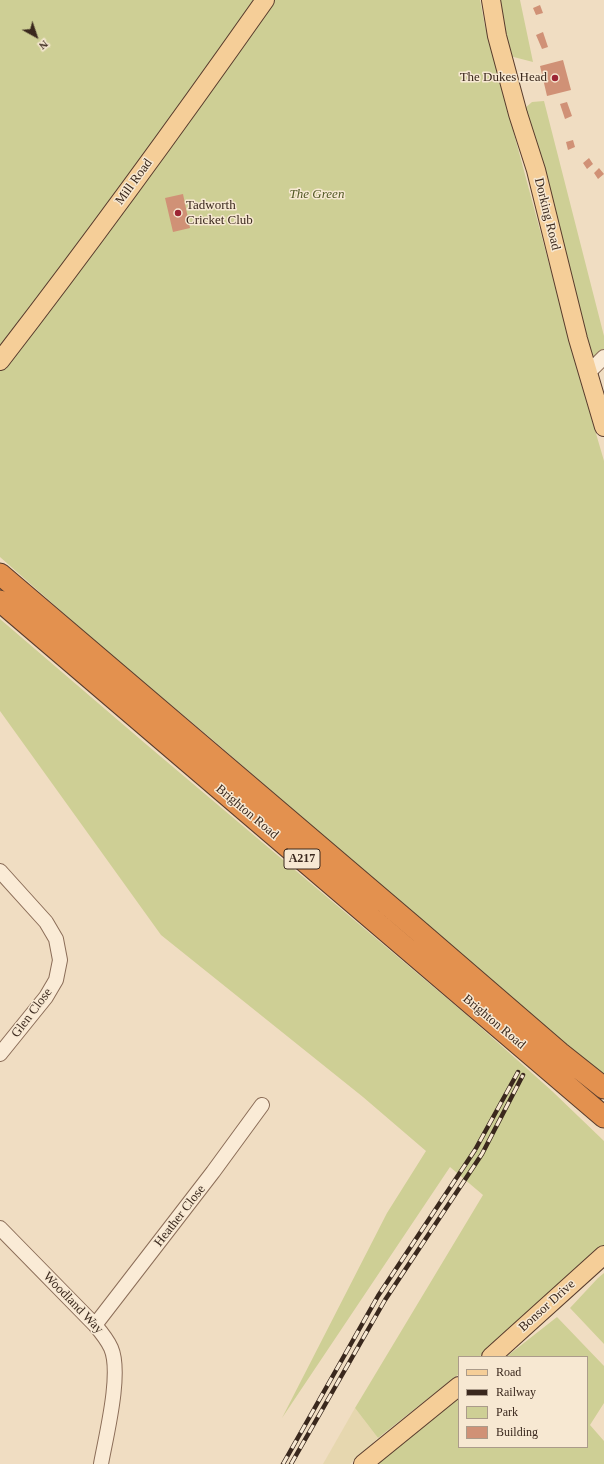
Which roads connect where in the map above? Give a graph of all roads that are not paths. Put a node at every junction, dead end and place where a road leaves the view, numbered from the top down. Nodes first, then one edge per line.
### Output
1 (265, 0) edge
2 (491, 0) edge
3 (604, 357) edge
4 (0, 361) edge
5 (586, 370) junction
6 (604, 427) edge
7 (0, 574) edge
8 (0, 601) edge
9 (0, 871) edge
10 (0, 1054) edge
11 (604, 1088) edge
12 (262, 1105) dead end
13 (604, 1117) edge
14 (0, 1228) edge
15 (604, 1255) edge
16 (95, 1325) junction
17 (492, 1356) edge
18 (458, 1387) edge
19 (100, 1464) edge
20 (363, 1464) edge

1 - 4 main road, Mill Road
2 - 5 main road, Dorking Road
3 - 5 street
5 - 6 main road, Dorking Road
7 - 11 highway, Brighton Road / A217
8 - 13 highway, Brighton Road / A217
9 - 10 street, Glen Close
12 - 16 street, Heather Close
14 - 16 street, Woodland Way
15 - 17 main road, Bonsor Drive
16 - 19 street, Woodland Way
18 - 20 main road

